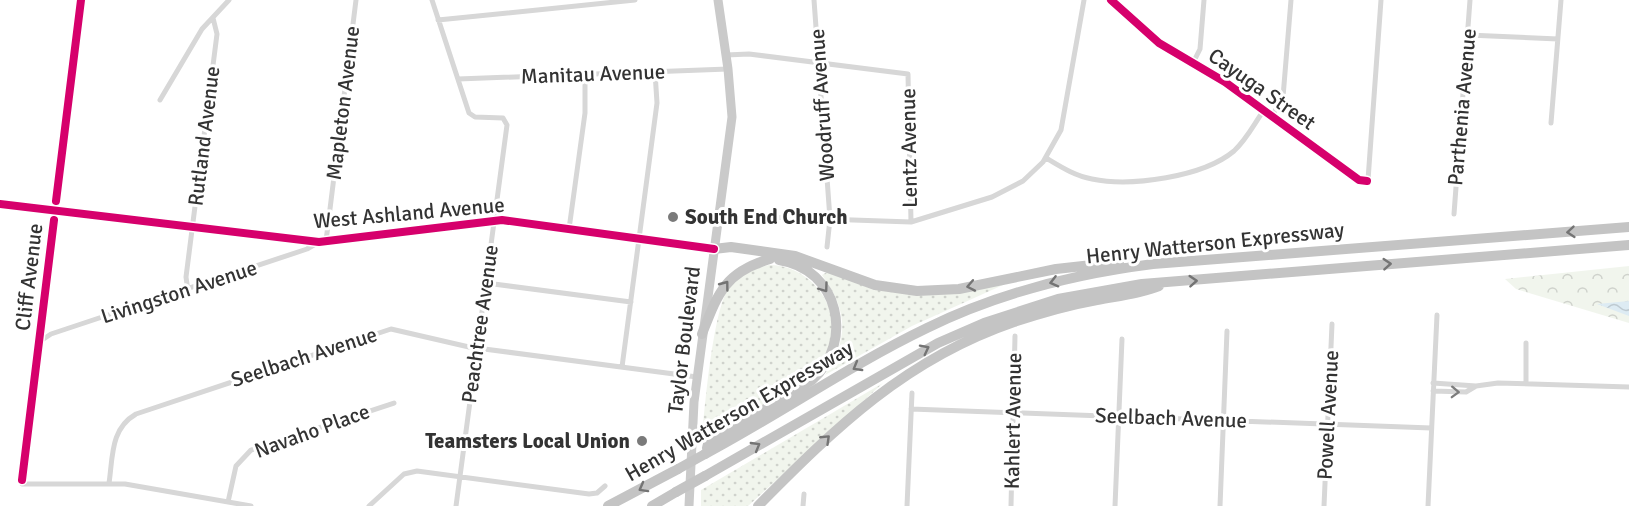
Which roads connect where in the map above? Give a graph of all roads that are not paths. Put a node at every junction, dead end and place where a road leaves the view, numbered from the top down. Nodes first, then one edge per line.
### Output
1 (81, 0) edge
2 (229, 0) edge
3 (356, 0) edge
4 (432, 0) edge
5 (635, 0) edge
6 (718, 0) edge
7 (814, 0) edge
8 (1084, 0) edge
9 (1111, 0) edge
10 (1204, 0) edge
11 (1291, 0) edge
12 (1381, 0) edge
13 (1470, 0) edge
14 (1561, 0) edge
15 (213, 18) junction
16 (438, 20) junction
17 (1468, 35) junction
18 (1558, 39) junction
19 (726, 55) junction
20 (819, 63) junction
21 (1192, 63) junction
22 (728, 69) junction
23 (655, 72) junction
24 (585, 74) junction
25 (458, 79) junction
26 (160, 100) dead end
27 (1264, 110) junction
28 (1272, 116) junction
29 (1551, 123) dead end
30 (1046, 158) junction
31 (0, 204) edge
32 (55, 211) junction
33 (1454, 214) dead end
34 (830, 219) junction
35 (494, 220) junction
36 (911, 222) junction
37 (751, 224) dead end
38 (192, 227) junction
39 (1629, 227) edge
40 (569, 229) junction
41 (639, 239) junction
42 (322, 241) junction
43 (1629, 245) edge
44 (827, 247) dead end
45 (714, 249) junction
46 (770, 259) junction
47 (1153, 264) junction
48 (1171, 282) junction
49 (486, 283) junction
50 (188, 291) junction
51 (631, 302) junction
52 (1437, 315) dead end
53 (1332, 324) dead end
54 (1227, 331) dead end
55 (702, 334) junction
56 (1015, 336) dead end
57 (1122, 339) dead end
58 (39, 342) junction
59 (1526, 343) dead end
60 (477, 348) junction
61 (622, 367) junction
62 (697, 377) junction
63 (1433, 383) junction
64 (1526, 383) junction
65 (1476, 386) junction
66 (1629, 387) edge
67 (1433, 391) junction
68 (912, 393) dead end
69 (394, 403) dead end
70 (911, 409) junction
71 (1015, 411) junction
72 (1119, 417) junction
73 (1223, 421) junction
74 (1327, 423) junction
75 (1431, 428) junction
76 (705, 454) junction
77 (460, 476) junction
78 (109, 483) junction
79 (605, 486) dead end
80 (804, 494) dead end
81 (228, 502) junction
82 (250, 506) edge
83 (369, 506) edge
84 (456, 506) edge
85 (608, 506) edge
86 (652, 506) edge
87 (689, 506) edge
88 (758, 506) edge
89 (803, 506) edge
90 (907, 506) edge
91 (1011, 506) edge
92 (1115, 506) edge
93 (1220, 506) edge
94 (1324, 506) edge
95 (1428, 506) edge

1 - 32 street, Cliff Avenue
2 - 15 street
3 - 42 street, Mapleton Avenue
4 - 16 street, Peachtree Avenue
5 - 16 street
6 - 19 main road, Taylor Boulevard
7 - 20 street, Woodruff Avenue
8 - 30 street
9 - 21 street, Cayuga Street
10 - 21 street
11 - 28 street
12 - 28 street, Cayuga Street
13 - 17 street, Parthenia Avenue
14 - 18 street
15 - 26 street
15 - 38 street, Rutland Avenue
16 - 25 street, Peachtree Avenue
17 - 18 street
17 - 33 street, Parthenia Avenue
18 - 29 street
19 - 20 street
19 - 22 main road, Taylor Boulevard
20 - 34 street, Woodruff Avenue
20 - 36 street, Lentz Avenue
21 - 27 street, Cayuga Street
22 - 23 street, Manitau Avenue
22 - 45 main road, Taylor Boulevard
23 - 24 street, Manitau Avenue
23 - 41 street
24 - 25 street, Manitau Avenue
24 - 40 street
25 - 35 street, Peachtree Avenue
27 - 28 street, Cayuga Street
27 - 30 street
30 - 36 street
31 - 32 street, West Ashland Avenue
32 - 38 street, West Ashland Avenue
32 - 58 street, Cliff Avenue
34 - 36 street
34 - 37 street
34 - 44 street, Woodruff Avenue
35 - 40 street, West Ashland Avenue
35 - 42 street, West Ashland Avenue
35 - 49 street, Peachtree Avenue
38 - 42 street, West Ashland Avenue
38 - 50 street, Rutland Avenue
39 -> 47 highway, Henry Watterson Expressway
40 - 41 street, West Ashland Avenue
41 - 45 street, West Ashland Avenue
41 - 51 street
42 - 50 street, Livingston Avenue
48 -> 43 highway, Henry Watterson Expressway
45 - 46 highway
47 -> 45 highway
45 - 55 main road, Taylor Boulevard
55 -> 46 highway
46 -> 76 highway
47 -> 76 highway, Henry Watterson Expressway
86 -> 48 highway, Henry Watterson Expressway, bridge
88 -> 48 highway
49 - 51 street
49 - 60 street, Peachtree Avenue
50 - 58 street, Livingston Avenue
51 - 61 street
52 - 63 street
53 - 74 street, Powell Avenue
54 - 73 street
55 - 62 main road, Taylor Boulevard
56 - 71 street, Kahlert Avenue
57 - 72 street
58 - 78 street, Cliff Avenue
59 - 64 street
60 - 61 street, Seelbach Avenue
60 - 77 street, Peachtree Avenue
60 - 78 street, Seelbach Avenue
61 - 62 street, Seelbach Avenue
62 - 87 main road, Taylor Boulevard
63 - 65 street
63 - 67 street
64 - 65 street
64 - 66 street
67 -> 65 street
67 - 75 street
68 - 70 street
69 - 81 street, Navaho Place
70 - 71 street, Seelbach Avenue
70 - 90 street
71 - 72 street, Seelbach Avenue
71 - 91 street, Kahlert Avenue
72 - 73 street, Seelbach Avenue
72 - 92 street
73 - 74 street, Seelbach Avenue
73 - 93 street
74 - 75 street, Seelbach Avenue
74 - 94 street, Powell Avenue
75 - 95 street
76 -> 85 highway, Henry Watterson Expressway, bridge
77 - 79 street
77 - 83 street
77 - 84 street, Peachtree Avenue
78 - 81 street
80 - 89 street
81 - 82 street

